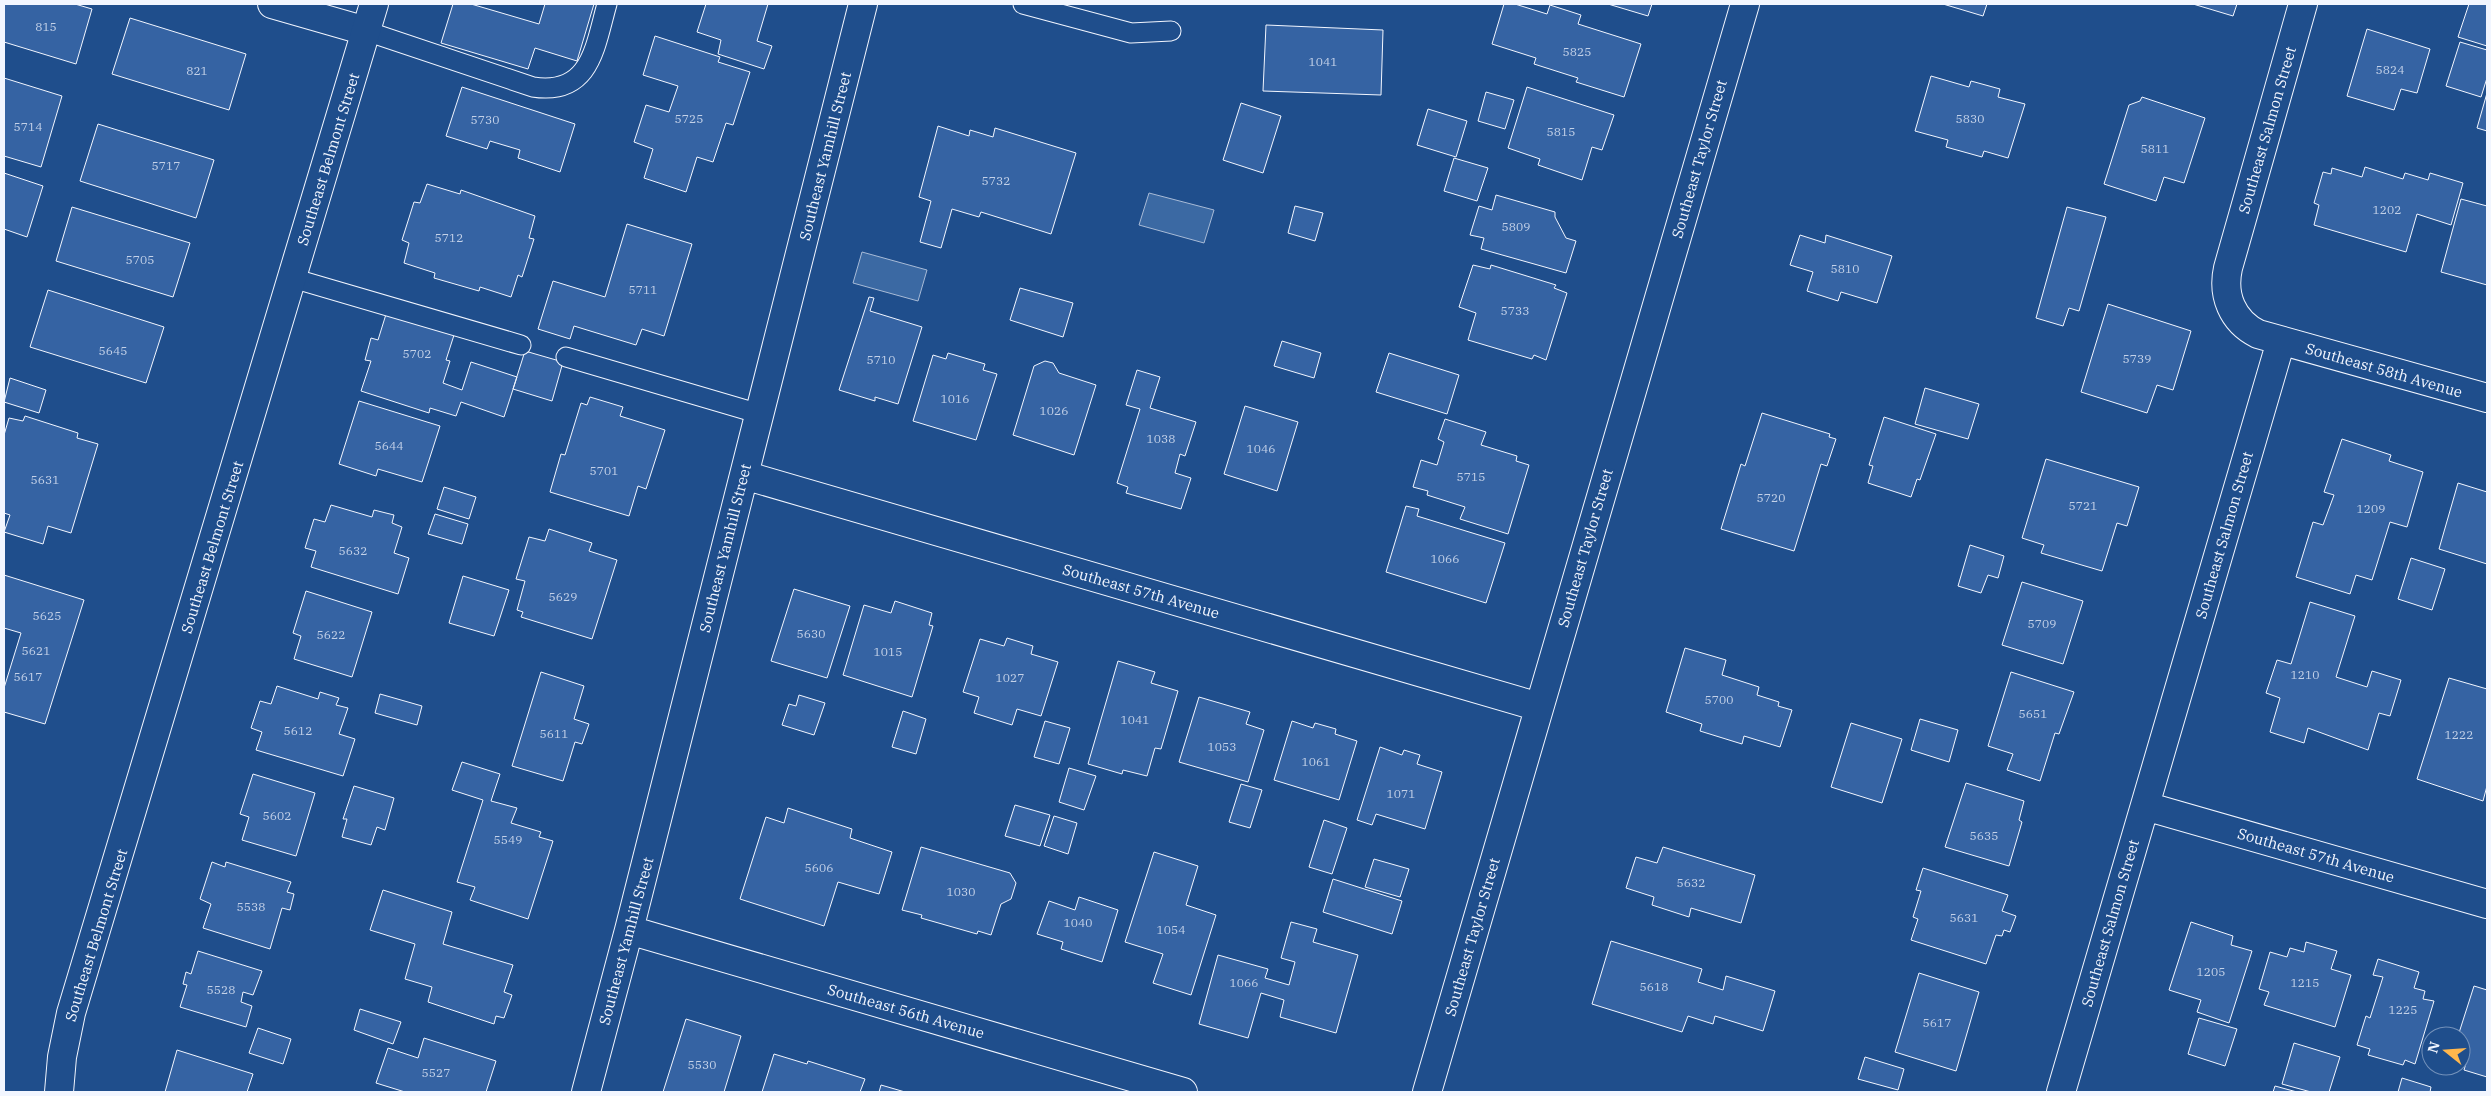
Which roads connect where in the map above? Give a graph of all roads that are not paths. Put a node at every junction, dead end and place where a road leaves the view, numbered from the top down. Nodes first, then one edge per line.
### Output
1 (272, 4) edge
2 (374, 4) edge
3 (607, 4) edge
4 (863, 4) edge
5 (1024, 4) edge
6 (1745, 4) edge
7 (2303, 4) edge
8 (366, 31) junction
9 (1171, 31) dead end
10 (292, 278) junction
11 (2281, 341) junction
12 (521, 345) dead end
13 (566, 357) dead end
14 (2487, 398) edge
15 (760, 414) junction
16 (744, 476) junction
17 (1539, 707) junction
18 (2145, 806) junction
19 (2487, 904) edge
20 (629, 930) junction
21 (59, 1092) edge
22 (586, 1092) edge
23 (1182, 1092) edge
24 (1427, 1092) edge
25 (2061, 1092) edge

1 - 8 street
2 - 8 street, Southeast Belmont Street
3 - 8 lane
4 - 15 street, Southeast Yamhill Street
5 - 9 lane
6 - 17 street, Southeast Taylor Street
7 - 11 street, Southeast Salmon Street
8 - 10 street, Southeast Belmont Street
10 - 12 lane
10 - 21 street, Southeast Belmont Street
11 - 14 street, Southeast 58th Avenue
11 - 18 street, Southeast Salmon Street
13 - 15 lane
15 - 16 street, Southeast Yamhill Street
16 - 17 street, Southeast 57th Avenue
16 - 20 street, Southeast Yamhill Street
17 - 24 street, Southeast Taylor Street
18 - 19 street, Southeast 57th Avenue
18 - 25 street, Southeast Salmon Street
20 - 22 street, Southeast Yamhill Street
20 - 23 street, Southeast 56th Avenue

